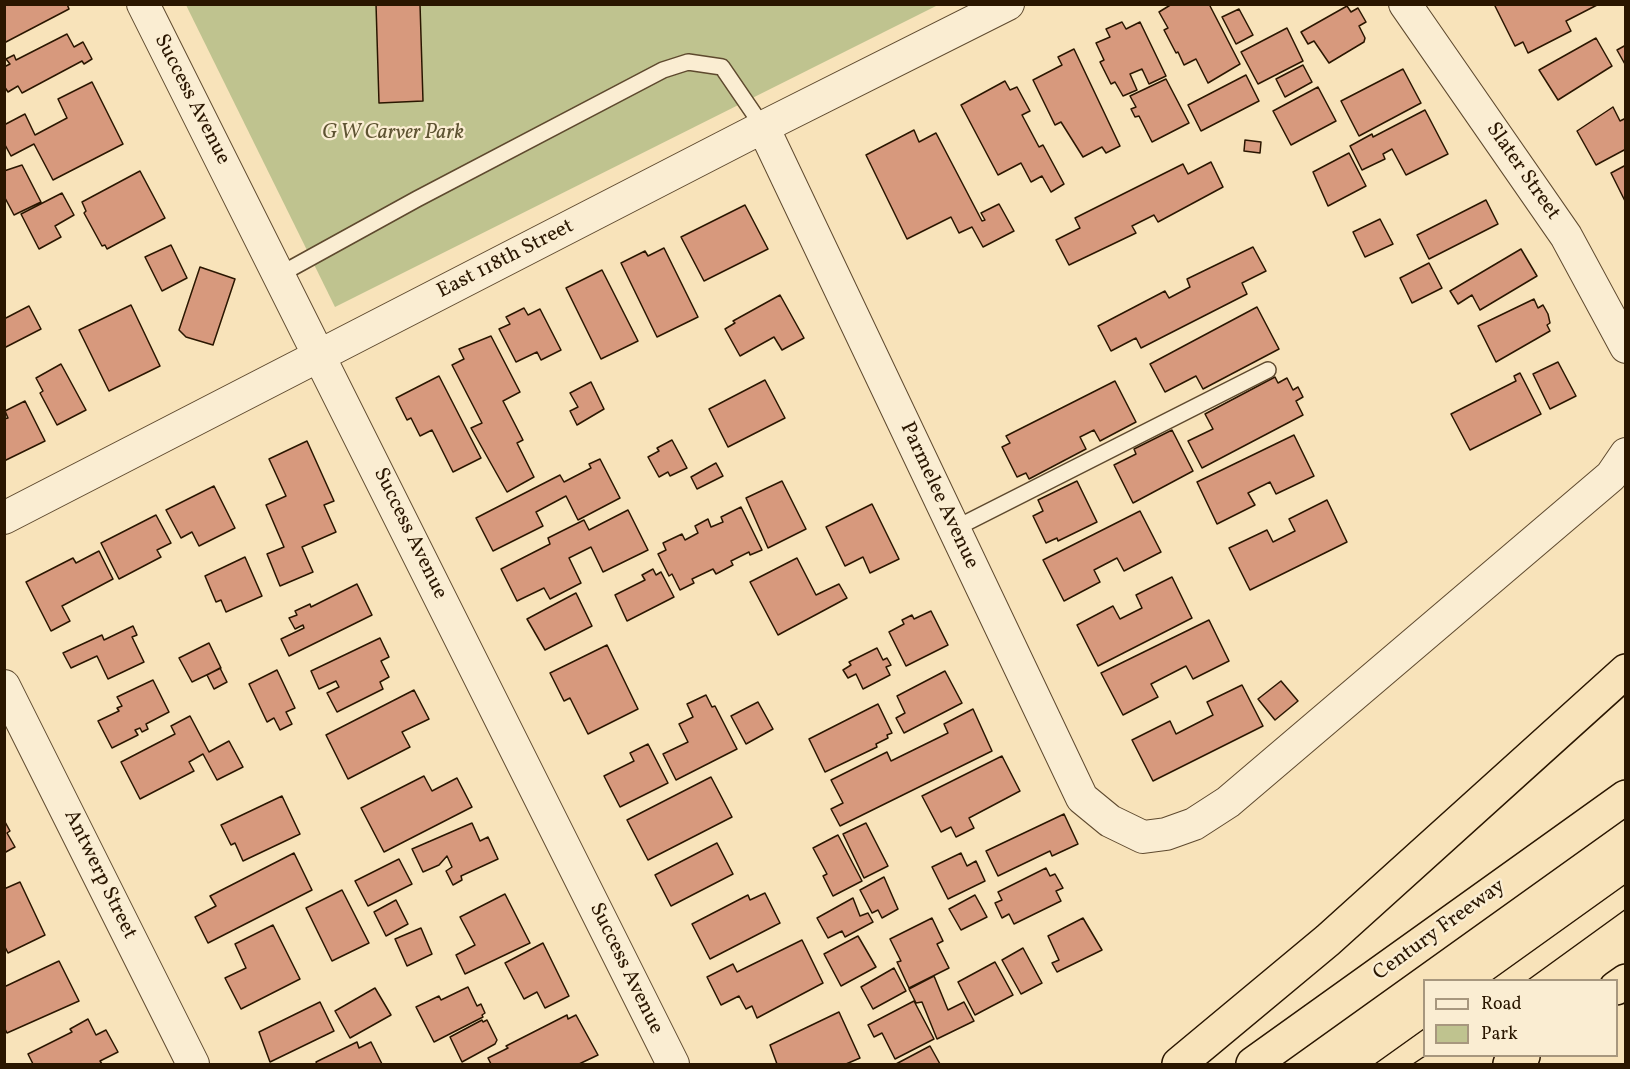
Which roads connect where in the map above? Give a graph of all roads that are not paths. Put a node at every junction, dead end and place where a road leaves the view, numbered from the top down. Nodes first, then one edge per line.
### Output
1 (143, 4) edge
2 (1008, 4) edge
3 (1405, 4) edge
4 (764, 127) junction
5 (279, 275) junction
6 (1626, 347) edge
7 (320, 356) junction
8 (1268, 370) dead end
9 (1626, 454) edge
10 (4, 518) edge
11 (954, 529) junction
12 (1626, 671) edge
13 (4, 686) edge
14 (1626, 797) edge
15 (193, 1065) edge
16 (673, 1065) edge
17 (1179, 1065) edge
18 (1253, 1065) edge

1 - 5 street, Success Avenue
2 - 4 street, East 118th Street
3 - 6 street, Slater Street
4 - 5 lane
4 - 7 street, East 118th Street
4 - 11 street, Parmelee Avenue
5 - 7 street, Success Avenue
7 - 10 street, East 118th Street
7 - 16 street, Success Avenue
8 - 11 lane
9 - 11 street, Parmelee Avenue
12 - 17 highway
13 - 15 street, Antwerp Street
14 - 18 highway, Century Freeway

